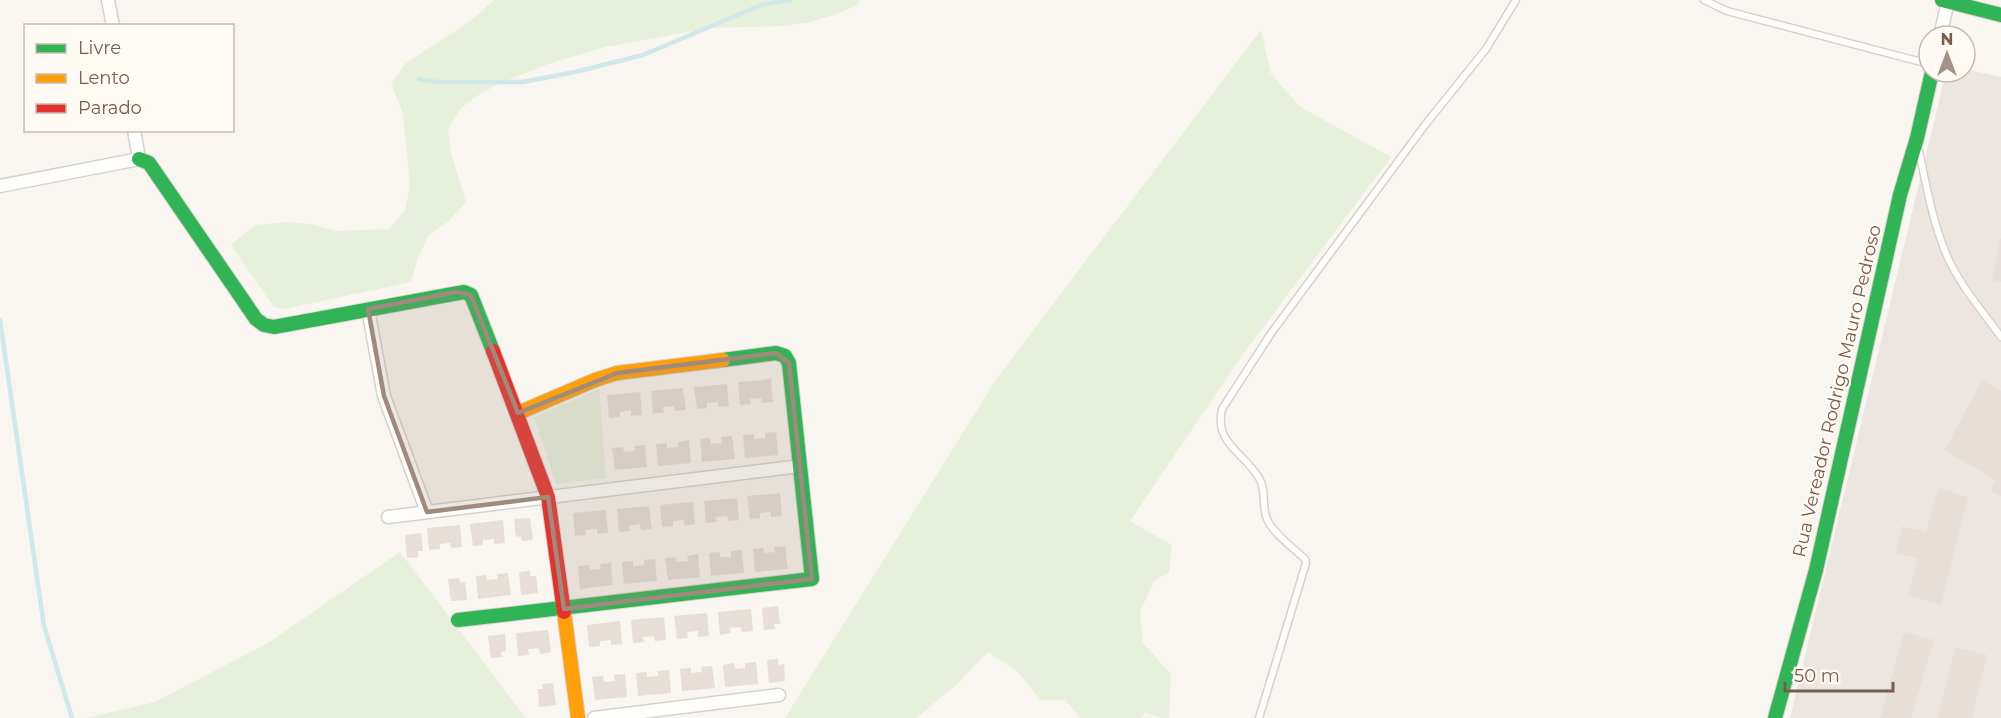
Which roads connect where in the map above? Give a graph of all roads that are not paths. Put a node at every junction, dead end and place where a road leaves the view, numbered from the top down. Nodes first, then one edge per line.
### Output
1 (108, 0) edge
2 (1516, 0) edge
3 (1704, 0) edge
4 (1945, 1) edge
5 (2001, 15) edge
6 (113, 24) edge
7 (1942, 24) edge
8 (1917, 61) edge
9 (1929, 84) edge
10 (134, 132) edge
11 (1917, 138) junction
12 (139, 159) junction
13 (0, 186) edge
14 (369, 309) junction
15 (2001, 337) edge
16 (518, 412) junction
17 (800, 466) junction
18 (548, 497) junction
19 (428, 512) junction
20 (388, 517) dead end
21 (564, 609) junction
22 (458, 620) dead end
23 (779, 695) dead end
24 (578, 718) edge
25 (594, 718) edge
26 (1259, 718) edge
27 (1775, 718) edge

1 - 6 street
2 - 26 lane
3 - 8 lane
4 - 5 main road
4 - 7 street
9 - 11 main road, Rua Vereador Rodrigo Mauro Pedroso
10 - 12 street
11 - 15 lane
11 - 27 main road, Rua Vereador Rodrigo Mauro Pedroso
12 - 13 street
12 - 14 main road
14 - 16 main road
14 - 19 street
16 - 17 main road
16 - 18 main road
17 - 18 street
17 - 21 main road
18 - 19 street
18 - 21 main road
19 - 20 street
21 - 22 main road
21 - 24 main road
23 - 25 street

